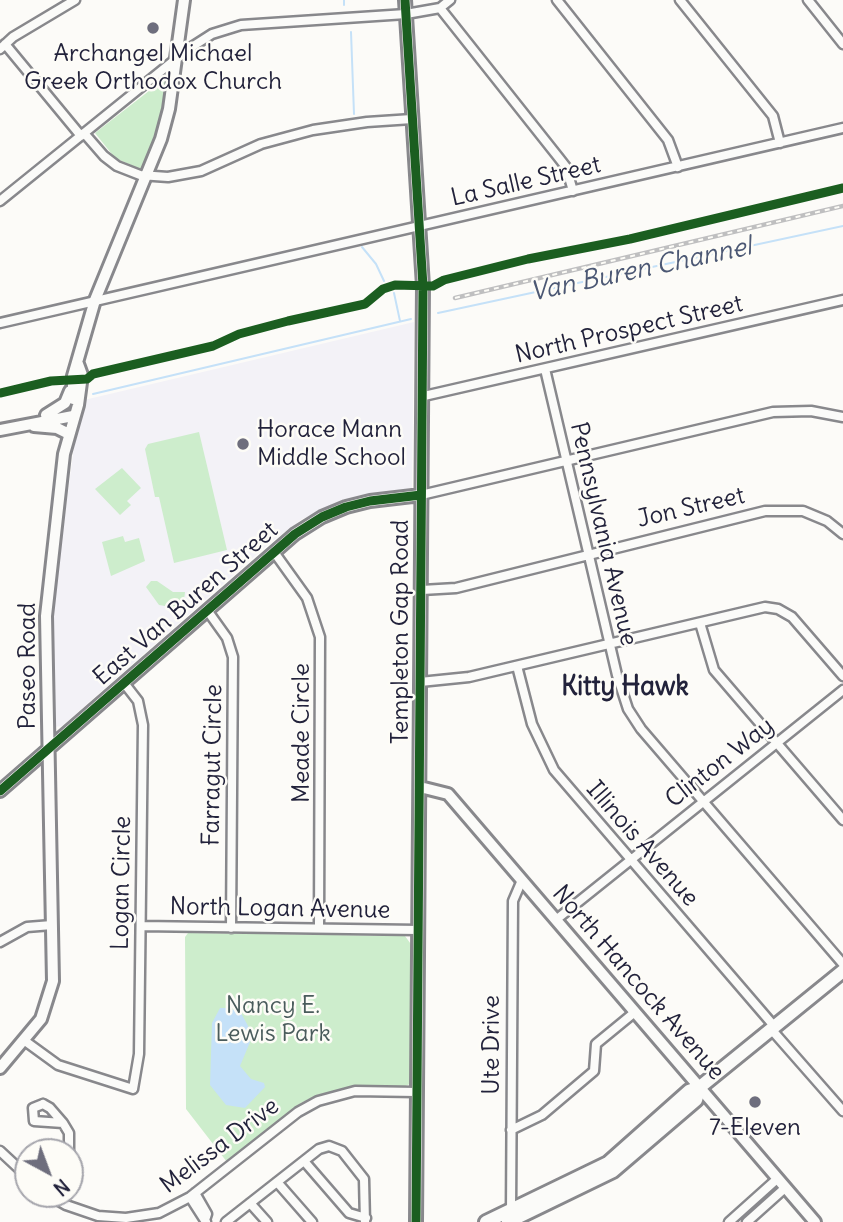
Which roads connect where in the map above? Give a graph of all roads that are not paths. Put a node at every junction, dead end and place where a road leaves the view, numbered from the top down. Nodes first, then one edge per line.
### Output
1 (75, 0) edge
2 (184, 0) edge
3 (405, 0) edge
4 (450, 0) edge
5 (556, 0) edge
6 (680, 0) edge
7 (808, 0) edge
8 (440, 8) junction
9 (405, 13) junction
10 (843, 44) edge
11 (2, 47) edge
12 (176, 60) junction
13 (412, 119) junction
14 (843, 128) edge
15 (83, 135) junction
16 (780, 143) junction
17 (678, 167) junction
18 (146, 175) junction
19 (573, 191) junction
20 (0, 201) edge
21 (421, 226) junction
22 (95, 300) junction
23 (843, 300) edge
24 (0, 323) edge
25 (78, 364) junction
26 (545, 369) junction
27 (72, 381) junction
28 (424, 396) junction
29 (73, 416) junction
30 (843, 417) edge
31 (39, 421) junction
32 (23, 425) junction
33 (0, 430) edge
34 (68, 433) junction
35 (566, 461) junction
36 (421, 495) junction
37 (843, 534) edge
38 (274, 552) junction
39 (588, 554) junction
40 (422, 590) junction
41 (207, 610) junction
42 (700, 623) junction
43 (609, 644) junction
44 (517, 666) junction
45 (843, 676) edge
46 (421, 682) junction
47 (124, 684) junction
48 (843, 690) edge
49 (777, 743) junction
50 (50, 748) junction
51 (420, 787) junction
52 (0, 791) edge
53 (704, 800) junction
54 (843, 820) edge
55 (631, 860) junction
56 (522, 880) junction
57 (556, 919) junction
58 (52, 925) junction
59 (141, 926) junction
60 (230, 928) junction
61 (319, 928) junction
62 (418, 930) junction
63 (0, 942) edge
64 (843, 964) edge
65 (843, 971) edge
66 (635, 1012) junction
67 (773, 1027) junction
68 (25, 1041) junction
69 (0, 1068) edge
70 (700, 1087) junction
71 (416, 1092) junction
72 (843, 1111) edge
73 (63, 1123) dead end
74 (511, 1130) junction
75 (69, 1138) edge
76 (0, 1151) edge
77 (304, 1161) junction
78 (14, 1164) edge
79 (277, 1182) junction
80 (781, 1184) junction
81 (193, 1195) junction
82 (250, 1203) junction
83 (74, 1208) edge
84 (510, 1217) edge
85 (135, 1220) edge
86 (365, 1220) edge
87 (206, 1221) edge
88 (226, 1222) edge
89 (267, 1222) edge
90 (312, 1222) edge
91 (416, 1222) edge
92 (486, 1222) edge
93 (729, 1222) edge
94 (747, 1222) edge
95 (815, 1222) edge

1 - 11 street
2 - 12 street, Paseo Road
3 - 9 street, Templeton Gap Road
4 - 8 street
5 - 17 street
6 - 16 street
7 - 10 street
8 - 9 street
8 - 19 street
9 - 12 street
9 - 13 street, Templeton Gap Road
11 - 15 street
12 - 15 street
12 - 18 street, Paseo Road
13 - 18 street
13 - 21 street, Templeton Gap Road
14 - 16 street, La Salle Street
15 - 18 street
15 - 20 street
16 - 17 street, La Salle Street
17 - 19 street, La Salle Street
18 - 22 street, Paseo Road
19 - 21 street, La Salle Street
21 - 22 street, La Salle Street
21 - 28 street, Templeton Gap Road
22 - 24 street, La Salle Street
22 - 25 street, Paseo Road
23 - 26 street, North Prospect Street
25 - 27 street, Paseo Road
25 - 29 street, Paseo Road
26 - 28 street, North Prospect Street
26 - 35 street, Pennsylvania Avenue
27 - 29 street, Paseo Road
27 - 31 street
28 - 36 street, Templeton Gap Road
29 - 31 street
29 - 34 street, Paseo Road
30 - 35 street
31 - 32 street
32 - 33 street
32 - 34 street
34 - 50 street, Paseo Road
35 - 36 street
35 - 39 street, Pennsylvania Avenue
36 - 38 street, East Van Buren Street
36 - 40 street, Templeton Gap Road
37 - 39 street, Jon Street
38 - 41 street, East Van Buren Street
38 - 61 street, Meade Circle
39 - 40 street, Jon Street
39 - 43 street, Pennsylvania Avenue
40 - 46 street, Templeton Gap Road
41 - 47 street, East Van Buren Street
41 - 60 street, Farragut Circle
42 - 43 street
42 - 45 street
42 - 49 street
43 - 44 street
43 - 53 street, Pennsylvania Avenue
44 - 46 street
44 - 55 street, Illinois Avenue
46 - 51 street, Templeton Gap Road
47 - 50 street, East Van Buren Street
47 - 59 street, Logan Circle
48 - 49 street, Clinton Way
49 - 53 street, Clinton Way
49 - 54 street
50 - 52 street, East Van Buren Street
50 - 58 street, Paseo Road
51 - 56 street, North Hancock Avenue
51 - 62 street, Templeton Gap Road
53 - 55 street, Clinton Way
53 - 64 street, Pennsylvania Avenue
55 - 57 street, Clinton Way
55 - 67 street, Illinois Avenue
56 - 57 street, North Hancock Avenue
56 - 74 street, Ute Drive
57 - 66 street, North Hancock Avenue
58 - 63 street
58 - 68 street, Paseo Road
59 - 60 street, North Logan Avenue
59 - 68 street, Logan Circle
60 - 61 street, North Logan Avenue
61 - 62 street, North Logan Avenue
62 - 71 street, Templeton Gap Road
65 - 67 main road
66 - 70 street, North Hancock Avenue
66 - 74 street
67 - 70 main road
67 - 72 street, Illinois Avenue
68 - 69 street, Paseo Road
70 - 80 street, North Hancock Avenue
70 - 84 main road
71 - 81 street, Melissa Drive
71 - 91 street, Templeton Gap Road
73 - 75 street
74 - 84 street, Ute Drive
76 - 78 street
77 - 79 street
77 - 86 street
77 - 86 street
79 - 82 street
79 - 90 street
80 - 93 street
80 - 94 street
80 - 95 street, North Hancock Avenue
81 - 85 street, Melissa Drive
81 - 87 street
82 - 88 street
82 - 89 street
83 - 85 street, Melissa Drive
84 - 92 main road

